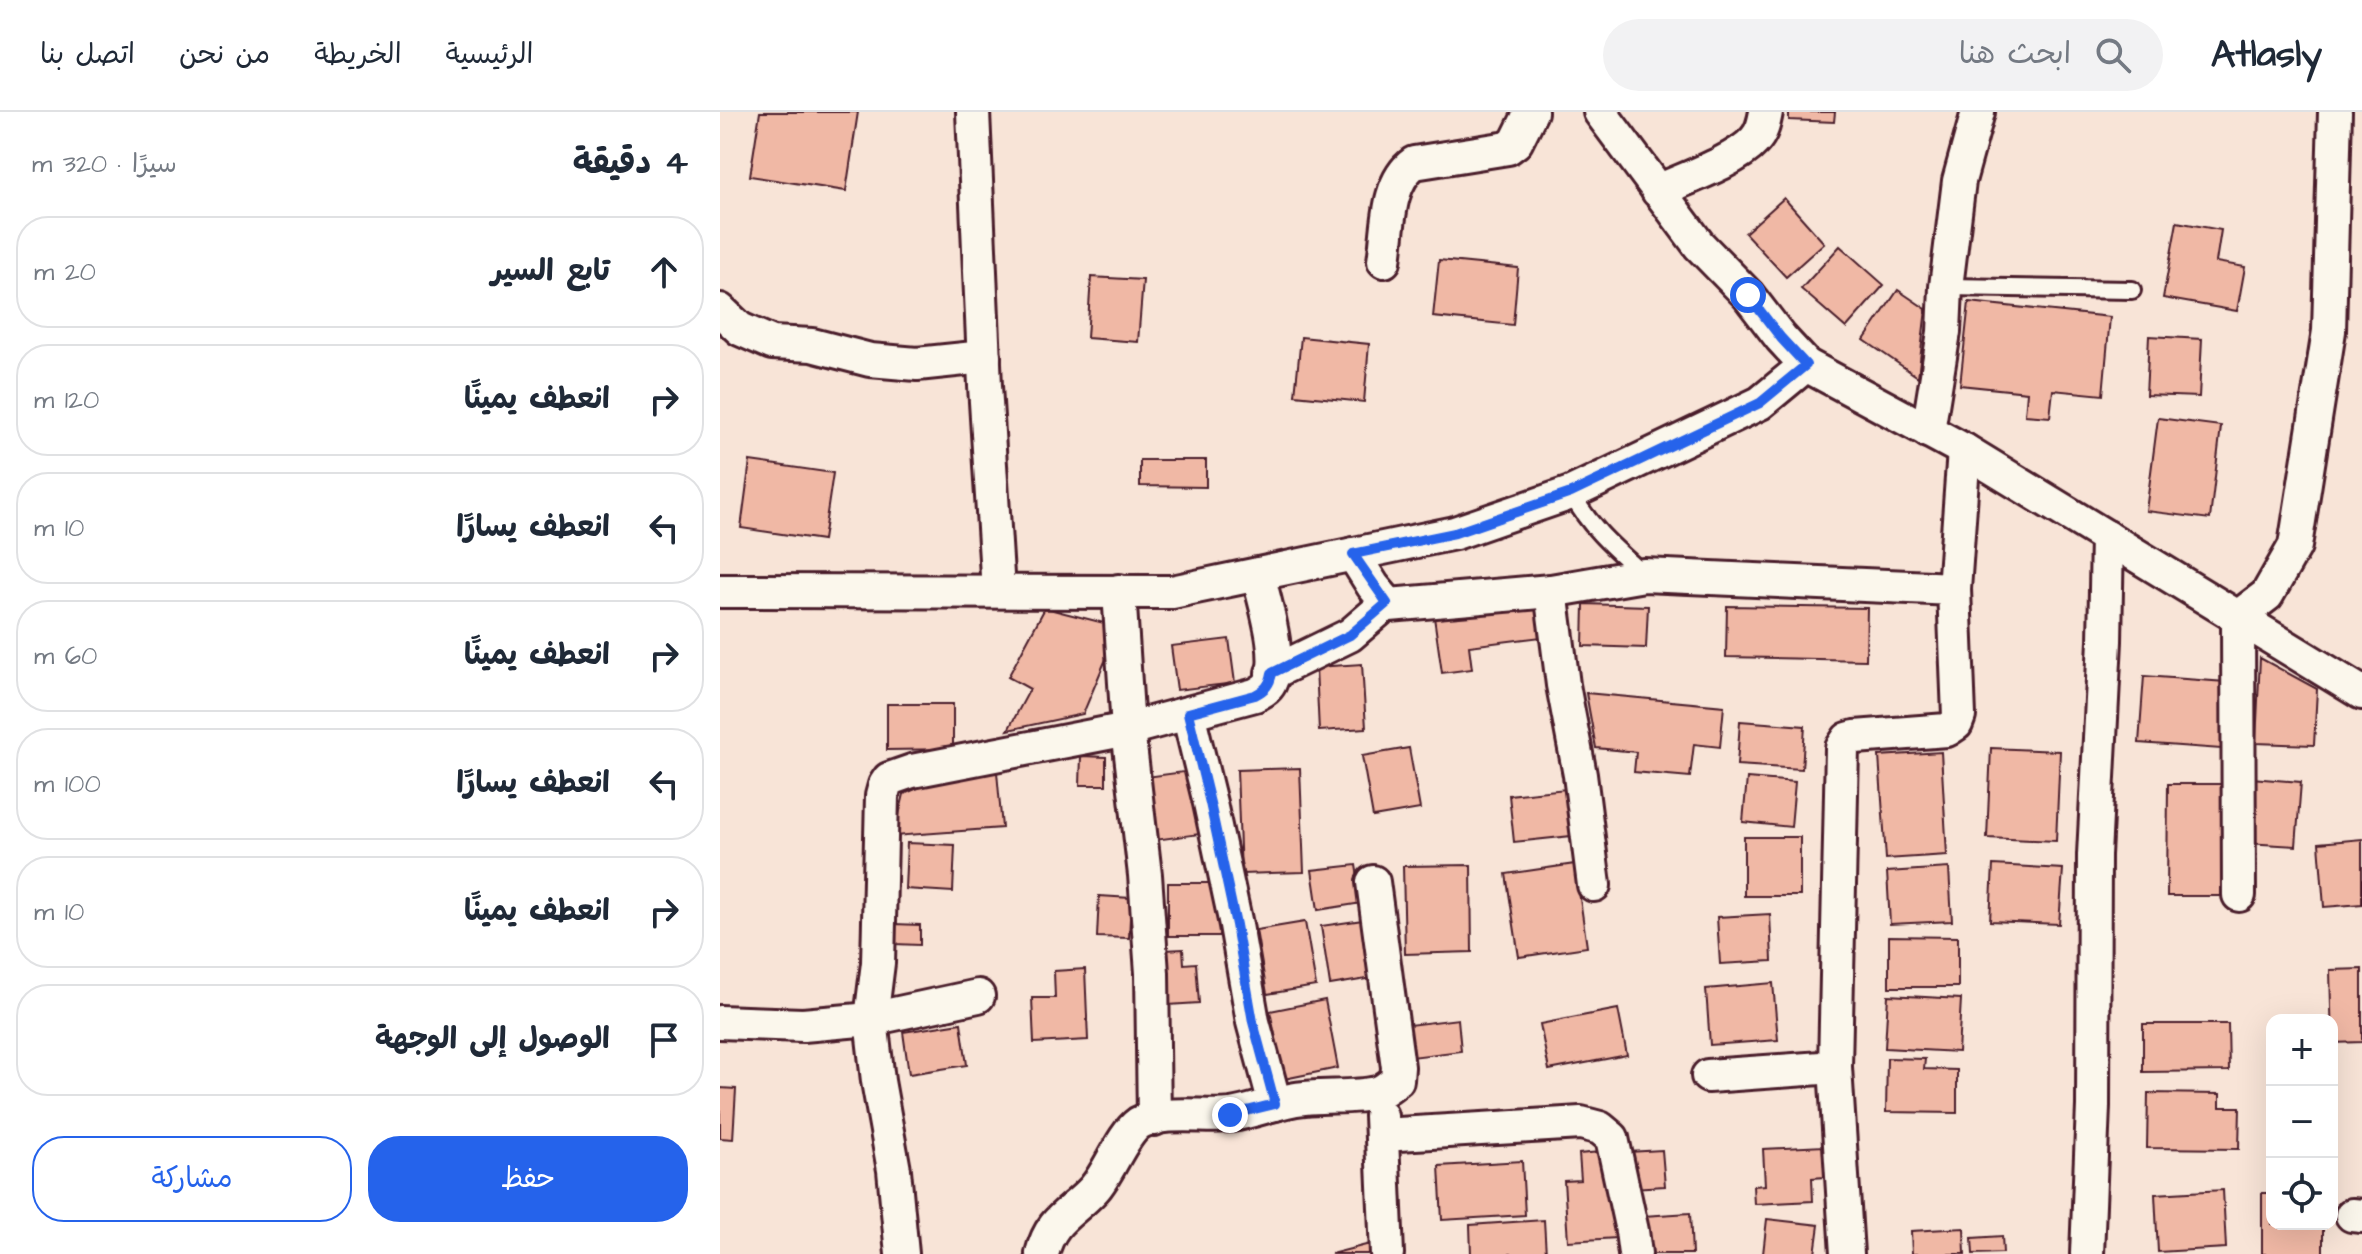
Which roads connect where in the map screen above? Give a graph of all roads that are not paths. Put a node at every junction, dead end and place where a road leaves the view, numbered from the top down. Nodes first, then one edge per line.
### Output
1 (973, 112) edge
2 (1531, 112) edge
3 (1600, 112) edge
4 (1766, 112) edge
5 (1978, 112) edge
6 (2335, 112) edge
7 (1658, 191) junction
8 (1384, 261) dead end
9 (1946, 287) junction
10 (2132, 290) dead end
11 (720, 310) edge
12 (984, 357) junction
13 (1806, 365) junction
14 (1928, 431) junction
15 (1964, 450) junction
16 (1571, 493) junction
17 (2107, 537) junction
18 (1353, 554) junction
19 (1258, 574) junction
20 (1644, 575) junction
21 (1954, 589) junction
22 (720, 591) edge
23 (998, 591) junction
24 (1119, 591) junction
25 (1551, 591) junction
26 (1387, 603) junction
27 (2238, 617) junction
28 (1272, 673) junction
29 (2362, 693) edge
30 (1188, 713) junction
31 (1128, 729) junction
32 (1373, 882) dead end
33 (1594, 885) dead end
34 (2239, 895) dead end
35 (978, 996) dead end
36 (871, 1019) junction
37 (720, 1022) edge
38 (1835, 1067) junction
39 (1708, 1076) dead end
40 (1380, 1093) junction
41 (1275, 1104) junction
42 (1154, 1119) junction
43 (1382, 1135) junction
44 (902, 1254) edge
45 (1042, 1254) edge
46 (1387, 1254) edge
47 (1635, 1254) edge
48 (1847, 1254) edge
49 (2087, 1254) edge

1 - 12 street
2 - 8 street
3 - 7 street
4 - 7 street
5 - 9 street
6 - 27 street
7 - 13 street
9 - 10 lane
9 - 14 street
11 - 12 street
12 - 23 street
13 - 14 street
13 - 16 street
14 - 15 street
15 - 17 street
15 - 21 street
16 - 18 street
16 - 20 lane
17 - 27 street
17 - 49 street
18 - 19 street
18 - 26 street
19 - 24 street
19 - 28 street
20 - 21 street
20 - 25 street
21 - 38 street
22 - 23 street
23 - 24 street
24 - 31 street
25 - 26 street
25 - 33 street
26 - 28 street
27 - 29 street
27 - 34 street
28 - 30 street
30 - 31 street
30 - 41 street
31 - 36 street
31 - 42 street
32 - 40 street
35 - 36 street
36 - 37 street
36 - 44 street
38 - 39 street
38 - 48 street
40 - 41 street
40 - 43 street
41 - 42 street
42 - 45 street
43 - 46 street
43 - 47 street

